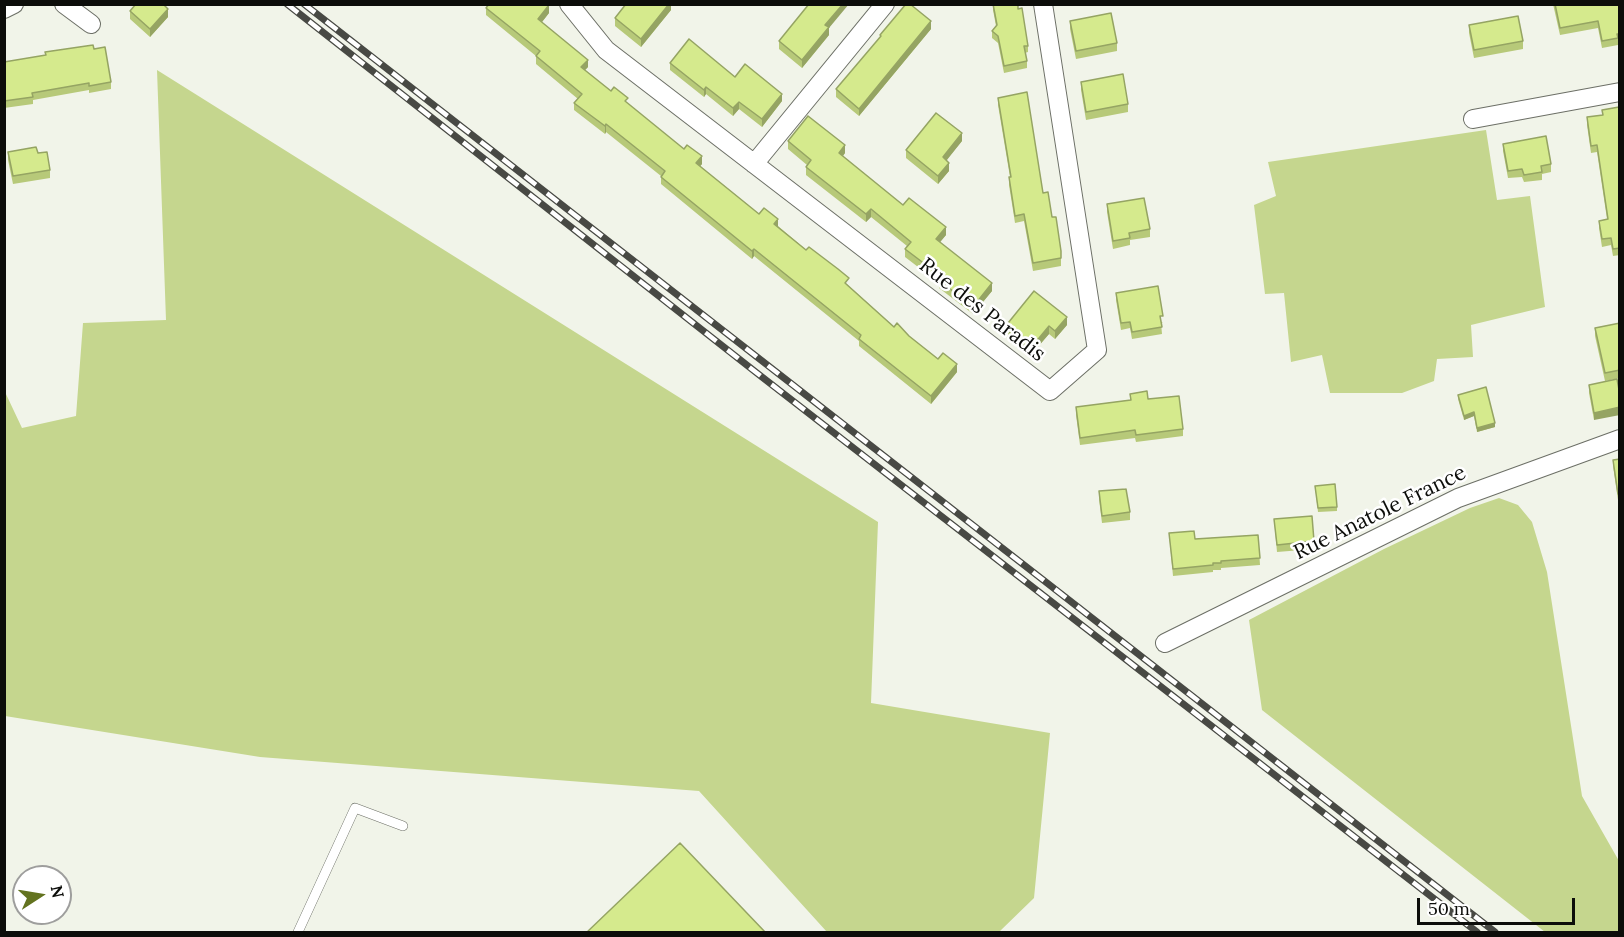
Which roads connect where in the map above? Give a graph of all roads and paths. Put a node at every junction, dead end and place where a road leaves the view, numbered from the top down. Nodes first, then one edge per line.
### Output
1 (14, 4) edge
2 (64, 4) edge
3 (569, 4) edge
4 (885, 4) edge
5 (1043, 4) edge
6 (4, 9) edge
7 (91, 24) dead end
8 (1620, 92) edge
9 (1473, 119) dead end
10 (754, 164) junction
11 (1620, 439) edge
12 (1166, 643) dead end
13 (403, 826) dead end
14 (298, 933) edge

1 - 6 street
2 - 7 street
3 - 10 street, Rue des Paradis
4 - 10 street
5 - 10 street, Rue des Paradis
8 - 9 street
11 - 12 street, Rue Anatole France
13 - 14 lane

